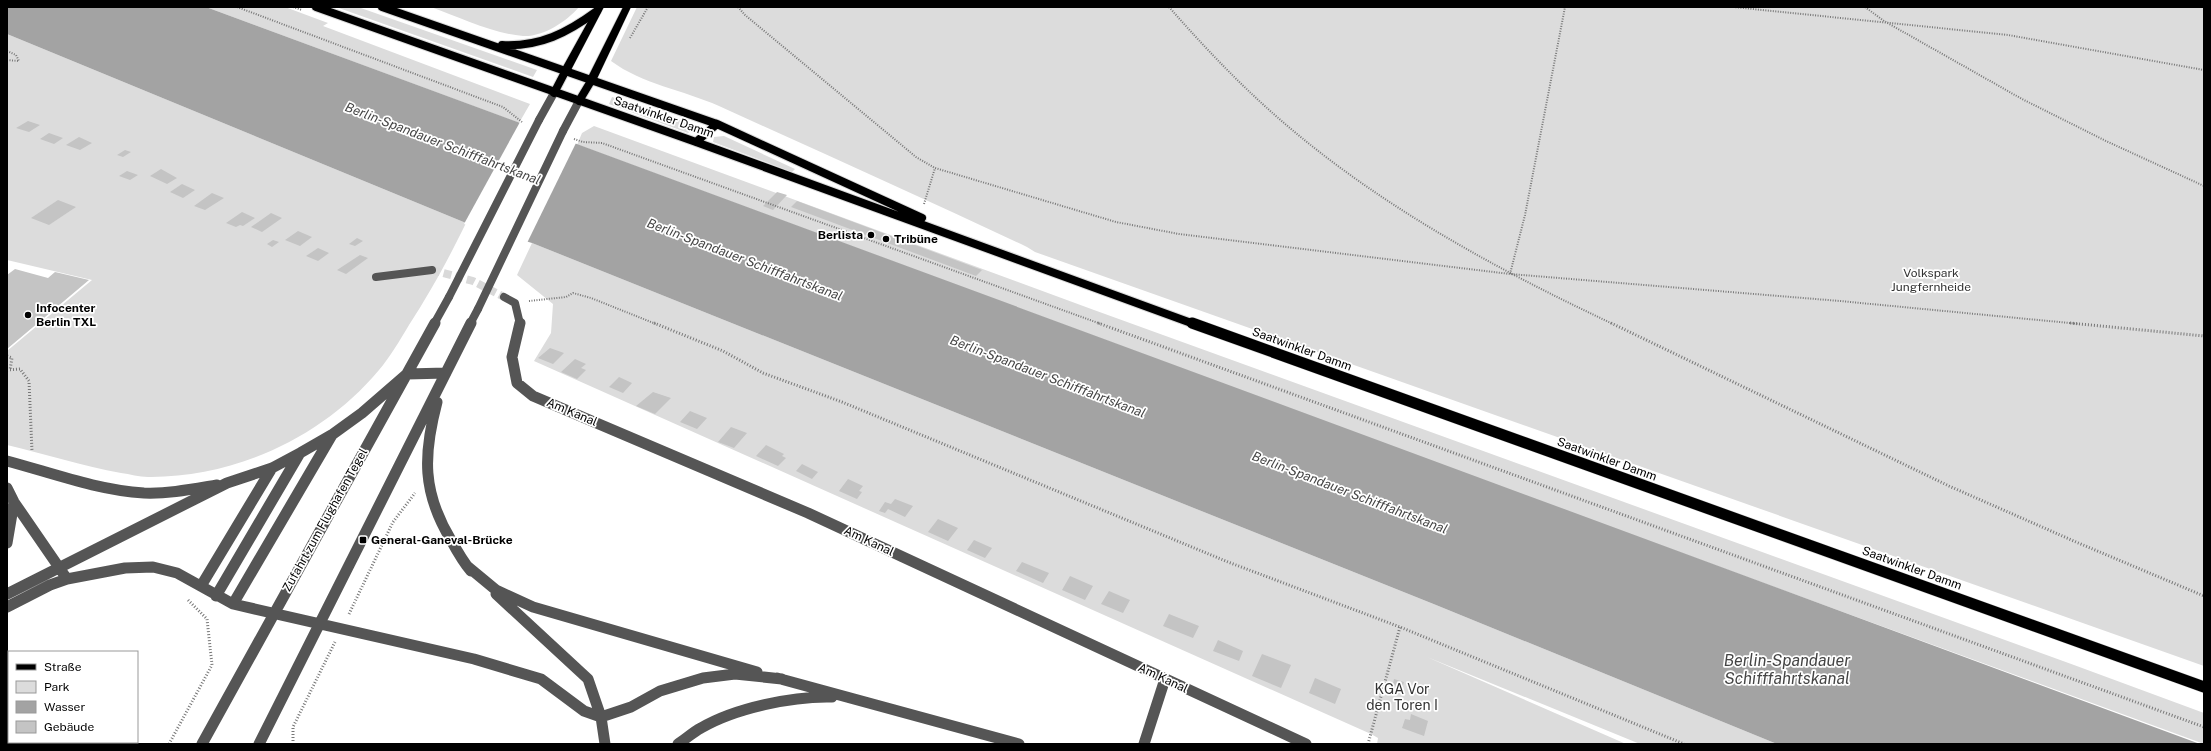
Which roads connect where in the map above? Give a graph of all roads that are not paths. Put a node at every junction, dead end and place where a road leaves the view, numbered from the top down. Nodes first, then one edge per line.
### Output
1 (316, 7) edge
2 (382, 7) edge
3 (627, 7) edge
4 (598, 9) edge
5 (486, 44) junction
6 (565, 72) junction
7 (591, 80) junction
8 (554, 93) junction
9 (579, 102) junction
10 (717, 124) junction
11 (696, 142) junction
12 (1002, 255) junction
13 (432, 270) tunnel mouth
14 (376, 277) dead end
15 (504, 297) tunnel mouth
16 (407, 374) junction
17 (444, 377) junction
18 (333, 434) junction
19 (300, 453) junction
20 (7, 461) edge
21 (272, 468) junction
22 (227, 483) junction
23 (7, 488) edge
24 (14, 502) junction
25 (7, 543) edge
26 (467, 566) junction
27 (58, 567) junction
28 (67, 579) junction
29 (201, 586) junction
30 (7, 594) edge
31 (216, 596) junction
32 (233, 604) junction
33 (7, 607) edge
34 (273, 614) junction
35 (320, 625) junction
36 (782, 679) junction
37 (1165, 679) junction
38 (2204, 687) edge
39 (870, 702) junction
40 (601, 717) junction
41 (202, 744) edge
42 (259, 744) edge
43 (605, 744) edge
44 (678, 744) edge
45 (1018, 744) edge
46 (1144, 744) edge
47 (1306, 744) edge

1 - 8 main road, Saatwinkler Damm
2 - 5 main road, Saatwinkler Damm
3 - 7 highway
4 - 5 main road
4 - 6 highway
5 - 6 main road, Saatwinkler Damm
6 - 7 main road, Saatwinkler Damm
6 - 8 main road
7 - 9 main road
7 - 10 main road, Saatwinkler Damm
8 - 9 main road, Saatwinkler Damm
8 - 16 street, Zufahrt zum Flughafen Tegel, bridge
9 - 11 main road, Saatwinkler Damm
9 - 17 street, bridge
10 - 11 main road
10 - 12 main road, Saatwinkler Damm
11 - 12 main road, Saatwinkler Damm
12 - 38 main road, Saatwinkler Damm
13 - 14 street
15 - 37 street, Am Kanal
16 - 17 street
16 - 18 street
16 - 34 street, Zufahrt zum Flughafen Tegel
17 - 26 street
17 - 35 street
18 - 19 street
18 - 32 street
19 - 21 street
19 - 31 street
20 - 22 street
21 - 22 street
21 - 29 street
22 - 27 street
23 - 24 street
24 - 25 street
24 - 27 street
26 - 36 street
26 - 40 street
27 - 28 street
27 - 30 street
28 - 29 street
28 - 33 street
29 - 31 street
31 - 32 street
32 - 34 street
34 - 35 street
34 - 41 street, Zufahrt zum Flughafen Tegel
35 - 40 street
35 - 42 street
36 - 39 street
36 - 40 street
37 - 46 street
37 - 47 street, Am Kanal
39 - 44 street
39 - 45 street
40 - 43 street

